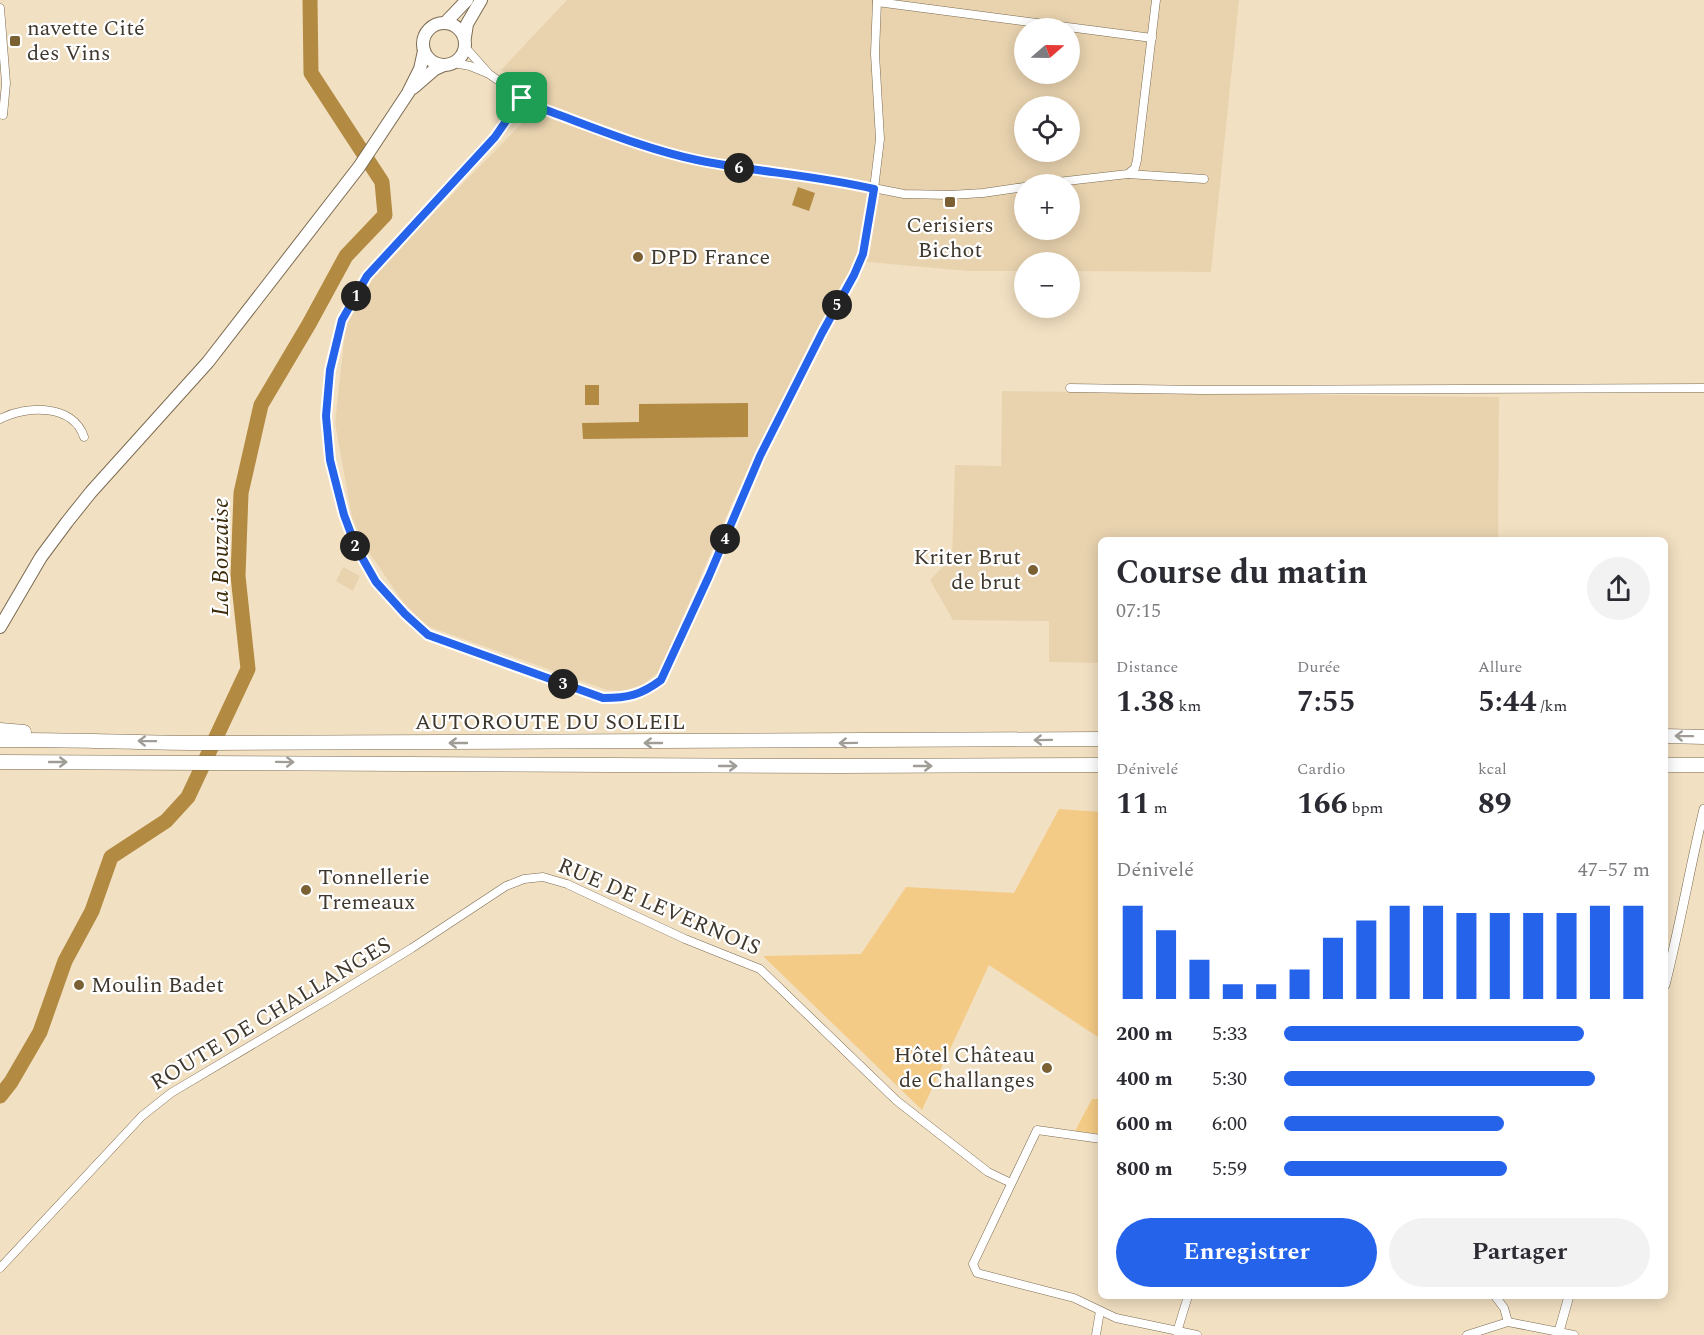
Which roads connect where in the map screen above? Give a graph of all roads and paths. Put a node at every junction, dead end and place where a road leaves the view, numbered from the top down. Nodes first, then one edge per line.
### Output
1 (467, 0) edge
2 (481, 0) edge
3 (1156, 0) edge
4 (877, 1) edge
5 (0, 8) edge
6 (445, 23) junction
7 (1152, 38) junction
8 (465, 42) junction
9 (424, 51) junction
10 (449, 64) junction
11 (489, 74) junction
12 (3, 83) edge
13 (408, 93) junction
14 (522, 98) junction
15 (3, 115) dead end
16 (1128, 174) junction
17 (1080, 179) edge
18 (1204, 180) dead end
19 (1014, 188) edge
20 (874, 189) junction
21 (1070, 388) dead end
22 (1704, 388) edge
23 (0, 418) edge
24 (84, 437) dead end
25 (0, 627) edge
26 (0, 730) edge
27 (1668, 736) edge
28 (1704, 737) edge
29 (52, 739) junction
30 (1098, 739) edge
31 (0, 740) edge
32 (0, 762) edge
33 (1098, 765) edge
34 (1668, 765) edge
35 (1704, 765) edge
36 (1704, 809) edge
37 (412, 948) joint
38 (1668, 973) edge
39 (1098, 1139) edge
40 (1011, 1183) junction
41 (0, 1268) edge
42 (1187, 1299) edge
43 (1497, 1299) edge
44 (1568, 1299) edge
45 (1100, 1311) junction
46 (1509, 1322) junction
47 (1174, 1332) edge
48 (1559, 1334) edge
49 (1096, 1335) edge
50 (1197, 1335) edge
51 (1467, 1335) edge
52 (1574, 1335) edge

1 - 6 main road
2 - 8 main road
3 - 7 street
4 - 7 street
4 - 20 street
5 - 12 street
6 - 8 main road
6 - 9 main road
7 - 16 street
8 - 10 main road
8 - 11 street
9 - 10 main road
9 - 13 main road
10 - 11 street
10 - 13 main road
11 - 14 street
12 - 15 street
13 - 25 main road
14 - 20 street
14 - 20 street
16 - 17 street
16 - 18 street
19 - 20 street
21 - 22 street
23 - 24 street
26 - 29 highway
28 -> 27 highway
30 -> 29 highway, AUTOROUTE DU SOLEIL
29 - 31 highway, AUTOROUTE DU SOLEIL
32 -> 33 highway, AUTOROUTE DU SOLEIL
34 - 35 highway
36 - 38 street
37 - 40 street, RUE DE LEVERNOIS
37 - 41 street, ROUTE DE CHALLANGES
39 - 40 street
40 - 45 street
42 - 47 street
43 - 46 street
44 - 48 street
45 - 47 street
45 - 49 street
46 - 48 street
46 - 51 street
47 - 50 street
48 - 52 street

